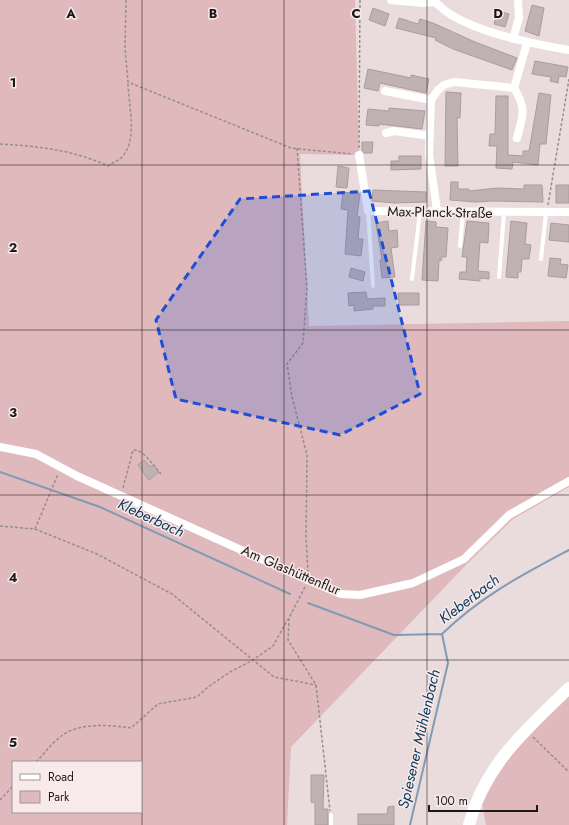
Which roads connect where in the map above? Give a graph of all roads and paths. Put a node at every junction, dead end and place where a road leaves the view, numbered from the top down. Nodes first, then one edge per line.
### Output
1 (126, 0) edge
2 (360, 0) edge
3 (391, 0) edge
4 (518, 0) edge
5 (435, 1) edge
6 (513, 39) junction
7 (528, 43) junction
8 (569, 50) edge
9 (569, 79) edge
10 (128, 82) junction
11 (514, 88) junction
12 (385, 91) dead end
13 (431, 100) junction
14 (386, 133) dead end
15 (430, 136) junction
16 (518, 138) dead end
17 (0, 144) edge
18 (297, 148) junction
19 (359, 155) junction
20 (420, 210) junction
21 (438, 210) junction
22 (368, 211) junction
23 (463, 212) junction
24 (504, 212) junction
25 (546, 212) junction
26 (569, 212) edge
27 (460, 246) dead end
28 (541, 259) dead end
29 (499, 277) dead end
30 (412, 279) dead end
31 (373, 286) dead end
32 (0, 447) edge
33 (61, 467) junction
34 (161, 474) dead end
35 (569, 481) edge
36 (121, 496) junction
37 (0, 526) edge
38 (35, 529) junction
39 (308, 580) junction
40 (289, 618) junction
41 (253, 660) junction
42 (316, 685) junction
43 (569, 688) edge
44 (526, 730) junction
45 (37, 761) edge
46 (569, 772) edge
47 (12, 787) edge
48 (0, 800) edge
49 (331, 815) joint
50 (331, 825) edge
51 (470, 825) edge

1 - 10 path
2 - 19 path
3 - 5 street
4 - 6 street
5 - 6 street
6 - 7 street
7 - 8 street
7 - 11 street
9 - 25 path
10 - 17 path
10 - 18 path
11 - 13 street
11 - 16 street
12 - 13 street
13 - 15 street
14 - 15 street
15 - 21 street
18 - 19 path
18 - 39 path
19 - 22 street, Max-Planck-Straße
20 - 21 street, Max-Planck-Straße
20 - 22 street, Max-Planck-Straße
20 - 30 lane
21 - 23 street, Max-Planck-Straße
22 - 31 lane
23 - 24 street, Max-Planck-Straße
23 - 27 lane
24 - 25 street, Max-Planck-Straße
24 - 29 lane
25 - 26 street, Max-Planck-Straße
25 - 28 lane
32 - 33 street, Am Glashüttenflur
33 - 36 street, Am Glashüttenflur
33 - 38 path
34 - 36 path
35 - 39 street, Am Glashüttenflur
36 - 39 street, Am Glashüttenflur
37 - 38 path
38 - 41 path
39 - 40 path
40 - 41 path
40 - 42 path
41 - 42 path
41 - 45 path
42 - 49 path
43 - 44 street
44 - 46 path
44 - 51 street
47 - 48 path
49 - 50 lane

